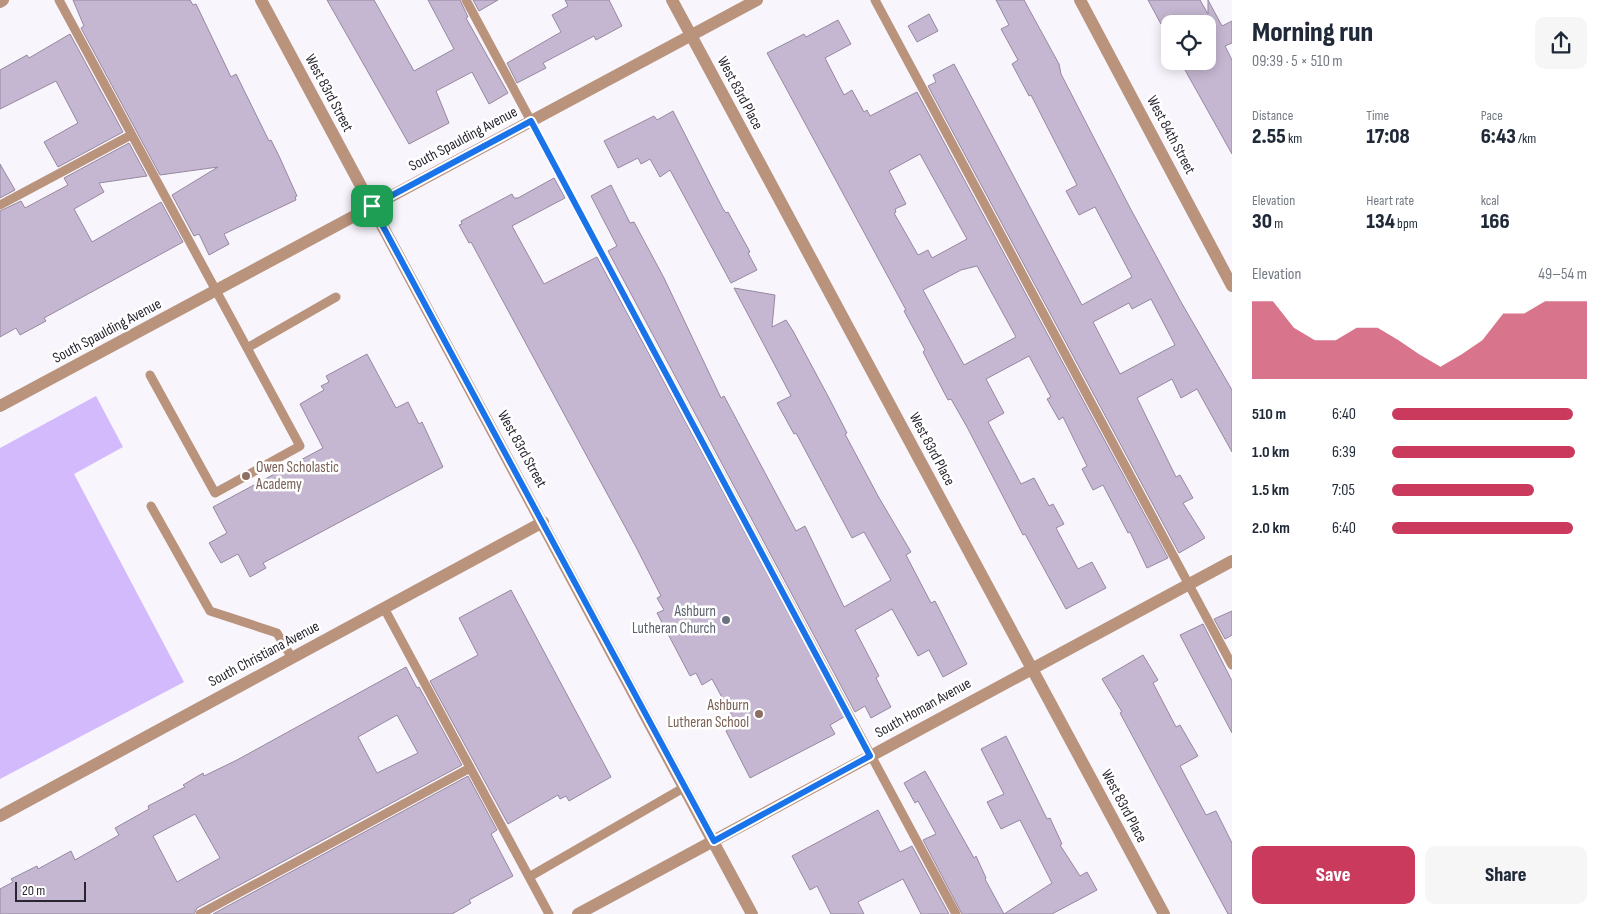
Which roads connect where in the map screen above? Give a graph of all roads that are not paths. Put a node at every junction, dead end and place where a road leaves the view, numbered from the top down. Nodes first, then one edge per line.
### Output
1 (59, 0) edge
2 (261, 0) edge
3 (466, 0) edge
4 (672, 0) edge
5 (757, 0) edge
6 (874, 0) edge
7 (1080, 0) edge
8 (691, 36) junction
9 (531, 121) junction
10 (131, 135) junction
11 (0, 205) edge
12 (372, 206) junction
13 (1232, 286) edge
14 (215, 291) junction
15 (336, 297) dead end
16 (247, 348) junction
17 (150, 374) dead end
18 (0, 406) edge
19 (150, 506) dead end
20 (543, 522) junction
21 (1232, 561) edge
22 (1188, 584) junction
23 (384, 608) junction
24 (292, 658) junction
25 (1232, 665) edge
26 (1031, 668) junction
27 (870, 756) junction
28 (470, 768) junction
29 (685, 787) junction
30 (0, 816) edge
31 (714, 841) junction
32 (529, 877) junction
33 (200, 914) edge
34 (549, 914) edge
35 (578, 914) edge
36 (752, 914) edge
37 (956, 914) edge
38 (1164, 914) edge

1 - 10 lane
2 - 12 street, West 83rd Street
3 - 9 lane
4 - 8 street, West 83rd Place
5 - 8 street, South Spaulding Avenue
6 - 22 lane
7 - 13 street, West 84th Street
8 - 9 street, South Spaulding Avenue
8 - 26 street, West 83rd Place
9 - 12 street, South Spaulding Avenue
9 - 27 lane
10 - 11 lane
10 - 14 lane
12 - 14 street, South Spaulding Avenue
12 - 20 street, West 83rd Street
14 - 16 lane
14 - 18 street, South Spaulding Avenue
15 - 16 lane
16 - 17 lane
19 - 24 lane
20 - 23 street, South Christiana Avenue
20 - 29 street, West 83rd Street
21 - 22 street, South Homan Avenue
22 - 25 lane
22 - 26 street, South Homan Avenue
23 - 24 street, South Christiana Avenue
23 - 28 lane
24 - 30 street, South Christiana Avenue
26 - 27 street, South Homan Avenue
26 - 38 street, West 83rd Place
27 - 31 street, South Homan Avenue
27 - 37 lane
28 - 32 lane
28 - 33 lane
29 - 31 street, West 83rd Street
29 - 32 lane
31 - 35 street, South Homan Avenue
31 - 36 street, West 83rd Street
32 - 34 lane

